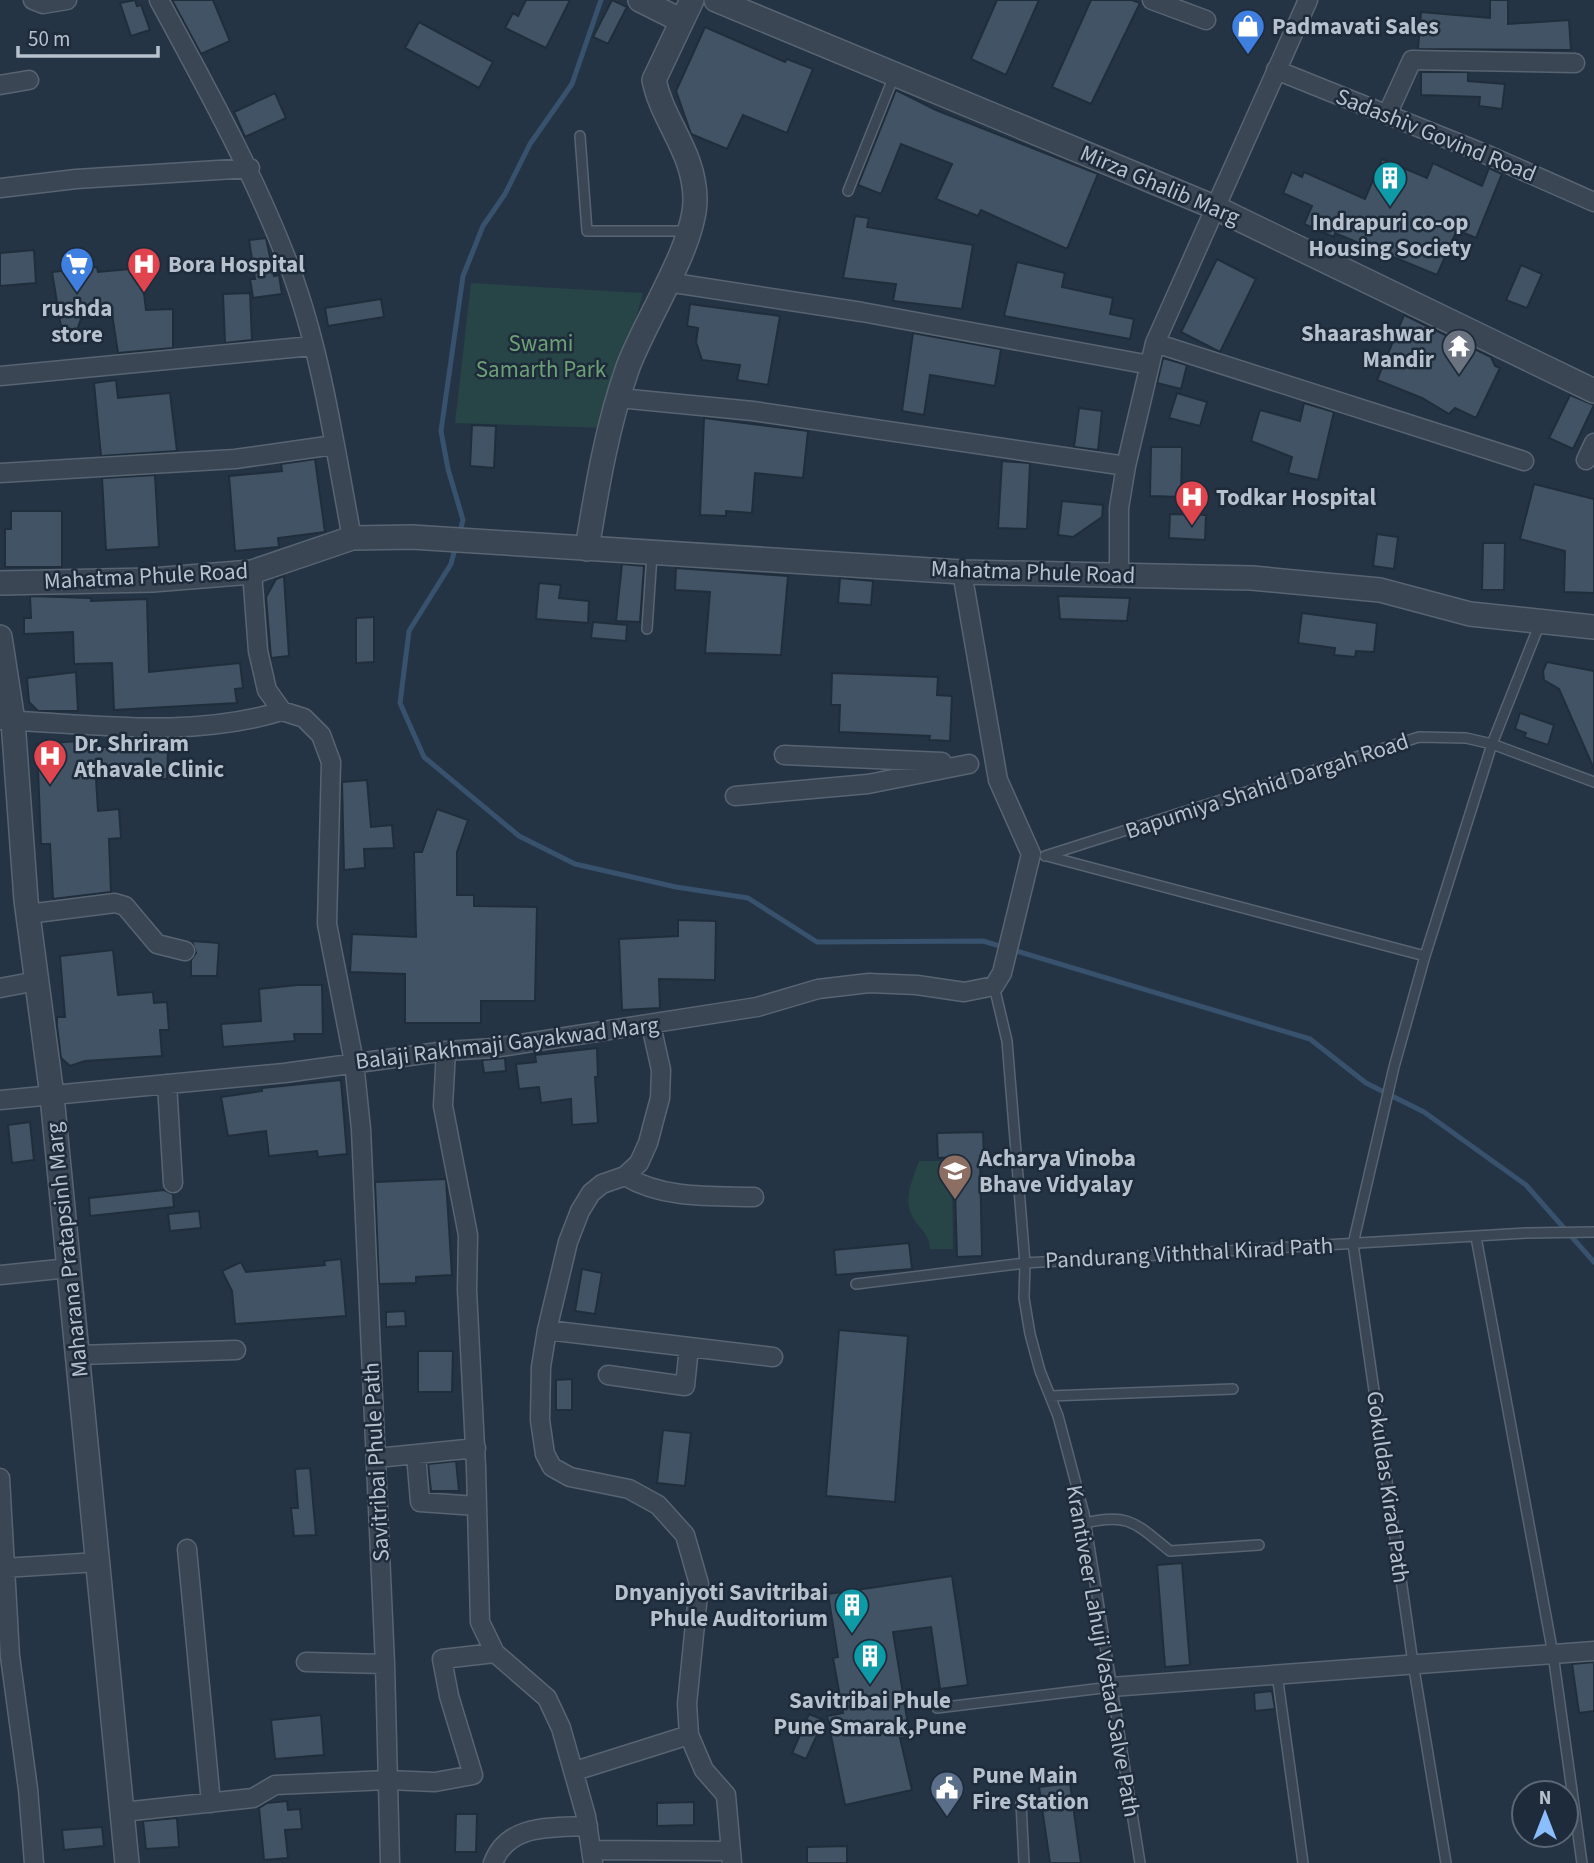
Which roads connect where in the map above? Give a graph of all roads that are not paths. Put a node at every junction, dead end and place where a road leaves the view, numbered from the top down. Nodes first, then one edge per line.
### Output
1 (33, 0) edge
2 (67, 0) edge
3 (159, 0) edge
4 (640, 0) edge
5 (692, 0) edge
6 (716, 0) edge
7 (1152, 0) edge
8 (1308, 0) edge
9 (1206, 20) dead end
10 (682, 21) junction
11 (1575, 63) dead end
12 (1276, 70) junction
13 (895, 74) junction
14 (29, 80) dead end
15 (0, 85) edge
16 (1387, 115) junction
17 (580, 136) dead end
18 (250, 168) junction
19 (0, 188) edge
20 (848, 191) dead end
21 (1594, 202) edge
22 (1214, 207) junction
23 (688, 230) junction
24 (667, 282) junction
25 (1155, 343) junction
26 (312, 346) junction
27 (1150, 365) junction
28 (0, 376) edge
29 (1594, 391) edge
30 (619, 398) junction
31 (1594, 443) edge
32 (334, 445) junction
33 (1586, 460) dead end
34 (1524, 461) dead end
35 (1126, 466) junction
36 (0, 473) edge
37 (352, 538) junction
38 (587, 549) junction
39 (652, 554) junction
40 (252, 572) junction
41 (962, 572) junction
42 (1119, 575) junction
43 (0, 583) edge
44 (1540, 623) junction
45 (1594, 627) edge
46 (647, 629) dead end
47 (0, 637) edge
48 (282, 711) junction
49 (7, 721) edge
50 (1492, 744) junction
51 (785, 755) dead end
52 (969, 764) junction
53 (996, 764) junction
54 (1594, 782) edge
55 (735, 796) dead end
56 (1038, 855) junction
57 (28, 914) junction
58 (185, 951) dead end
59 (1425, 956) junction
60 (998, 980) junction
61 (37, 981) junction
62 (0, 988) edge
63 (651, 1025) junction
64 (446, 1051) junction
65 (355, 1062) junction
66 (167, 1084) junction
67 (52, 1096) junction
68 (0, 1100) edge
69 (625, 1176) junction
70 (173, 1183) dead end
71 (754, 1197) dead end
72 (1594, 1232) edge
73 (1476, 1237) junction
74 (1353, 1244) junction
75 (1025, 1263) junction
76 (69, 1268) junction
77 (0, 1275) edge
78 (856, 1284) dead end
79 (547, 1330) junction
80 (690, 1347) junction
81 (236, 1350) dead end
82 (78, 1355) junction
83 (773, 1357) dead end
84 (608, 1375) dead end
85 (1233, 1389) dead end
86 (1049, 1395) junction
87 (476, 1448) junction
88 (416, 1454) junction
89 (377, 1458) junction
90 (0, 1478) edge
91 (477, 1506) junction
92 (1085, 1523) junction
93 (1259, 1545) dead end
94 (187, 1549) dead end
95 (98, 1562) junction
96 (4, 1568) junction
97 (1594, 1651) edge
98 (495, 1653) junction
99 (1553, 1654) junction
100 (306, 1662) dead end
101 (1413, 1663) junction
102 (385, 1664) junction
103 (1277, 1674) junction
104 (1111, 1687) junction
105 (937, 1708) dead end
106 (690, 1735) junction
107 (575, 1772) junction
108 (388, 1780) junction
109 (1021, 1802) dead end
110 (211, 1803) junction
111 (123, 1812) junction
112 (587, 1826) junction
113 (592, 1856) edge
114 (732, 1857) edge
115 (34, 1863) edge
116 (127, 1863) edge
117 (390, 1863) edge
118 (493, 1863) edge
119 (1024, 1863) edge
120 (1139, 1863) edge
121 (1303, 1863) edge
122 (1446, 1863) edge
123 (1582, 1863) edge

1 - 2 street
3 - 18 street
4 - 10 street
5 - 10 street
6 - 13 street, Mirza Ghalib Marg
7 - 9 street
8 - 12 street
10 - 23 street
11 - 16 street
12 - 16 street, Sadashiv Govind Road
12 - 22 street
13 - 20 lane
13 - 22 street, Mirza Ghalib Marg
14 - 15 street
16 - 21 street, Sadashiv Govind Road
17 - 23 lane
18 - 19 street
18 - 26 street
22 - 25 street
22 - 29 street, Mirza Ghalib Marg
23 - 24 street
24 - 27 street
24 - 30 street
25 - 27 street
25 - 34 street
26 - 28 street
26 - 32 street
27 - 35 street
30 - 35 street
30 - 38 street
31 - 33 street
32 - 36 street
32 - 37 street
35 - 42 street
37 - 38 street, Mahatma Phule Road
37 - 40 street, Mahatma Phule Road
38 - 39 street, Mahatma Phule Road
39 - 41 street, Mahatma Phule Road
39 - 46 lane
40 - 43 street, Mahatma Phule Road
40 - 48 street
41 - 42 street, Mahatma Phule Road
41 - 53 street
42 - 44 street, Mahatma Phule Road
44 - 45 street, Mahatma Phule Road
44 - 50 lane, Gokuldas Kirad Path
47 - 49 street, Maharana Pratapsinh Marg
48 - 49 street
48 - 65 street, Savitribai Phule Path
49 - 57 street, Maharana Pratapsinh Marg
50 - 54 lane, Bapumiya Shahid Dargah Road
50 - 56 lane, Bapumiya Shahid Dargah Road
50 - 59 lane, Gokuldas Kirad Path
51 - 52 street
52 - 53 street
52 - 55 street
53 - 56 street
56 - 59 lane
56 - 60 street
57 - 58 street
57 - 61 street, Maharana Pratapsinh Marg
59 - 74 lane, Gokuldas Kirad Path
60 - 63 street, Balaji Rakhmaji Gayakwad Marg
60 - 75 lane, Krantiveer Lahuji Vastad Salve Path
61 - 62 street
61 - 67 street, Maharana Pratapsinh Marg
63 - 64 street, Balaji Rakhmaji Gayakwad Marg
63 - 69 street
64 - 65 street, Balaji Rakhmaji Gayakwad Marg
64 - 87 street
65 - 66 street, Balaji Rakhmaji Gayakwad Marg
65 - 89 street, Savitribai Phule Path
66 - 67 street, Balaji Rakhmaji Gayakwad Marg
66 - 70 street
67 - 68 street, Balaji Rakhmaji Gayakwad Marg
67 - 76 street, Maharana Pratapsinh Marg
69 - 71 street
69 - 79 street
72 - 73 lane, Pandurang Viththal Kirad Path
73 - 74 lane, Pandurang Viththal Kirad Path
73 - 99 lane
74 - 75 lane, Pandurang Viththal Kirad Path
74 - 101 lane, Gokuldas Kirad Path
75 - 78 lane, Pandurang Viththal Kirad Path
75 - 86 lane, Krantiveer Lahuji Vastad Salve Path
76 - 77 street
76 - 82 street, Maharana Pratapsinh Marg
79 - 80 street
79 - 106 street
80 - 83 street
80 - 84 street
81 - 82 street
82 - 95 street, Maharana Pratapsinh Marg
85 - 86 lane
86 - 92 lane, Krantiveer Lahuji Vastad Salve Path
87 - 88 street
87 - 91 street
88 - 89 street
88 - 91 street
89 - 102 street, Savitribai Phule Path
90 - 96 street
91 - 98 street
92 - 93 lane
92 - 104 lane, Krantiveer Lahuji Vastad Salve Path
94 - 110 street
95 - 96 street
95 - 111 street, Maharana Pratapsinh Marg
96 - 115 street
97 - 99 street
98 - 107 street
98 - 108 street
99 - 101 street
99 - 123 lane
100 - 102 street
101 - 103 street
101 - 122 lane, Gokuldas Kirad Path
102 - 108 street, Savitribai Phule Path
103 - 104 street
103 - 121 lane
104 - 105 lane
104 - 120 lane, Krantiveer Lahuji Vastad Salve Path
106 - 107 street
106 - 114 street
107 - 112 street
108 - 110 street
108 - 117 street, Savitribai Phule Path
109 - 119 lane
110 - 111 street
111 - 116 street, Maharana Pratapsinh Marg
112 - 113 street
112 - 118 street
113 - 114 street

